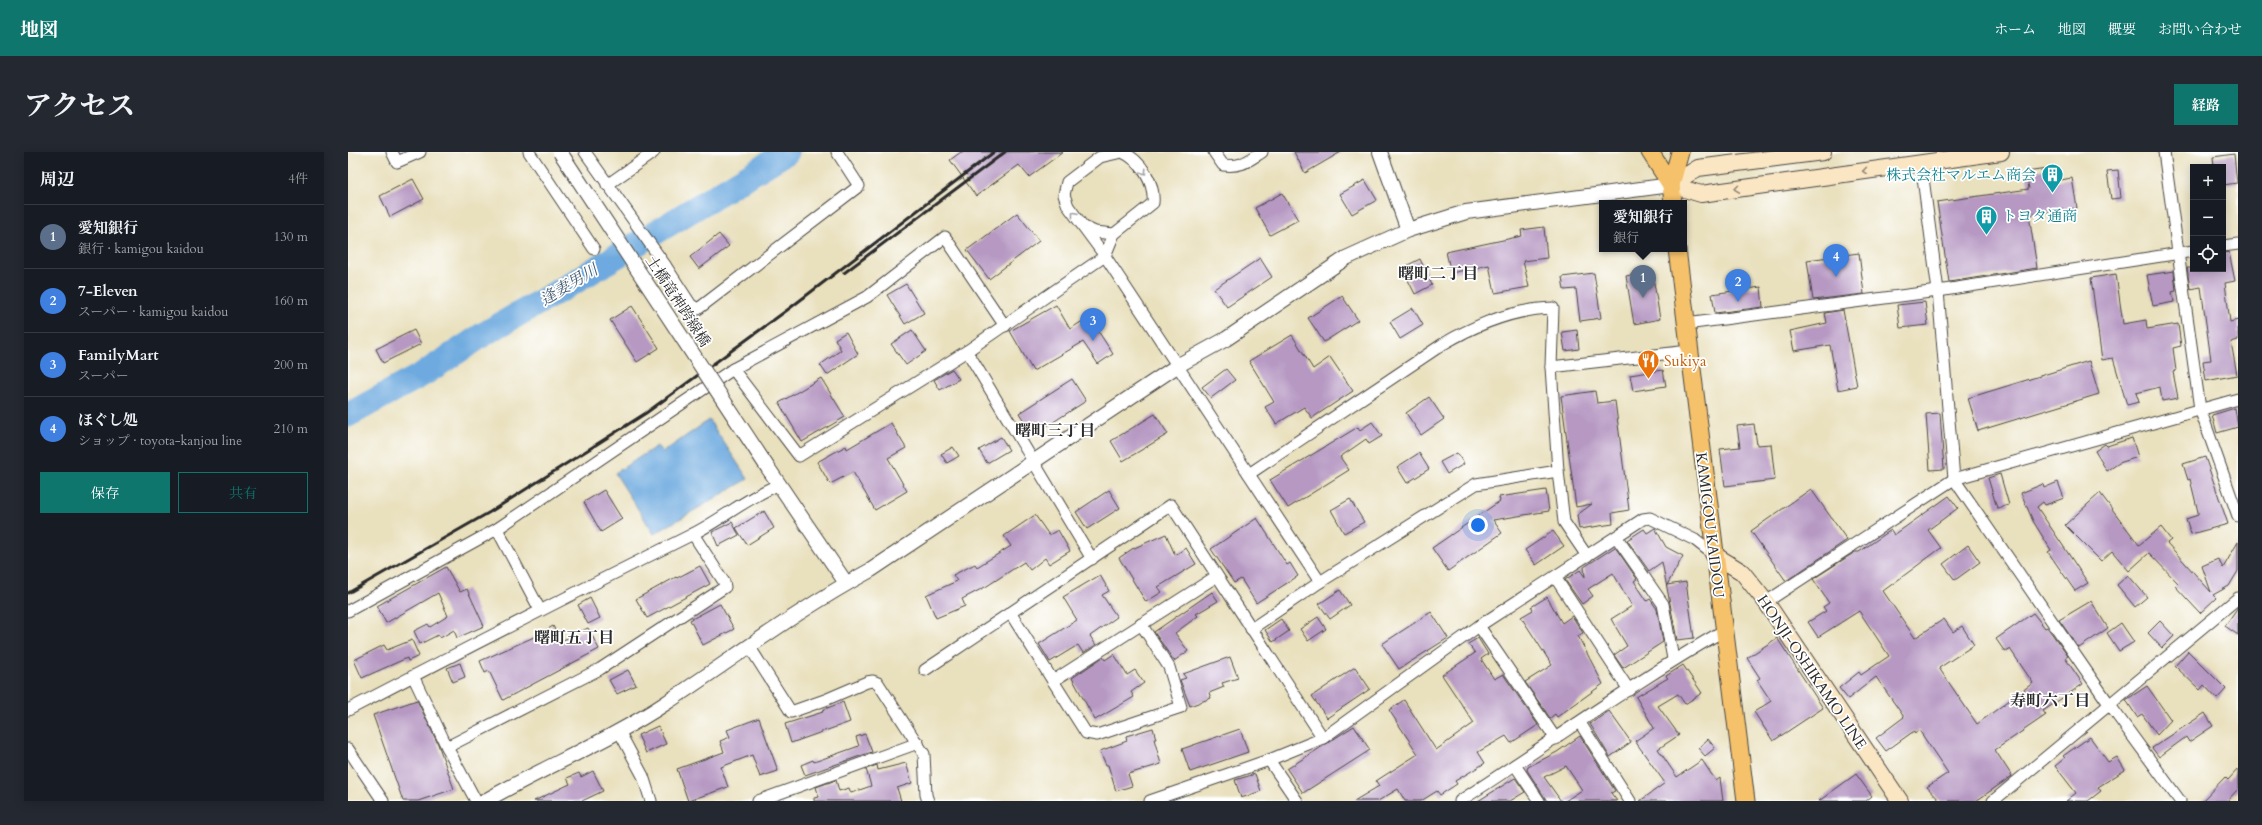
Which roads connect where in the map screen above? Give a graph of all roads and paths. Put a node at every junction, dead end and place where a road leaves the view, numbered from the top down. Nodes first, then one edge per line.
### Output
1 (392, 152) edge
2 (420, 152) edge
3 (529, 152) edge
4 (560, 152) edge
5 (585, 152) edge
6 (654, 152) edge
7 (837, 152) edge
8 (1214, 152) edge
9 (1262, 152) edge
10 (1380, 152) edge
11 (1650, 152) edge
12 (1680, 152) edge
13 (1823, 152) edge
14 (2001, 152) edge
15 (2164, 152) edge
16 (1921, 163) junction
17 (607, 184) junction
18 (1671, 186) junction
19 (1673, 200) edge
20 (1084, 226) junction
21 (1408, 230) junction
22 (1114, 234) junction
23 (2238, 244) edge
24 (2226, 246) edge
25 (594, 249) dead end
26 (2190, 251) edge
27 (1677, 252) edge
28 (2177, 253) junction
29 (1105, 256) junction
30 (662, 262) junction
31 (647, 273) dead end
32 (1938, 291) junction
33 (1686, 324) junction
34 (1004, 326) junction
35 (967, 351) junction
36 (1689, 351) junction
37 (1177, 366) junction
38 (1551, 367) junction
39 (733, 369) junction
40 (2238, 399) edge
41 (2200, 409) junction
42 (1035, 461) junction
43 (1558, 471) junction
44 (1249, 474) junction
45 (1954, 479) junction
46 (778, 485) junction
47 (2238, 516) edge
48 (497, 529) junction
49 (694, 534) junction
50 (1617, 538) junction
51 (1713, 554) junction
52 (1587, 556) junction
53 (1092, 559) junction
54 (1216, 576) junction
55 (1555, 577) junction
56 (1320, 582) junction
57 (846, 583) junction
58 (2238, 598) edge
59 (1766, 602) junction
60 (540, 610) junction
61 (348, 611) edge
62 (1010, 614) junction
63 (1141, 624) junction
64 (1479, 626) junction
65 (1251, 629) junction
66 (1724, 631) junction
67 (749, 646) junction
68 (1673, 659) junction
69 (925, 670) dead end
70 (413, 676) junction
71 (1053, 681) junction
72 (1629, 690) junction
73 (2109, 704) junction
74 (348, 710) edge
75 (1580, 723) junction
76 (619, 731) junction
77 (1323, 738) junction
78 (1556, 739) junction
79 (918, 743) junction
80 (447, 747) junction
81 (348, 749) edge
82 (1269, 760) junction
83 (1515, 765) junction
84 (383, 801) edge
85 (476, 801) edge
86 (485, 801) edge
87 (652, 801) edge
88 (758, 801) edge
89 (928, 801) edge
90 (1150, 801) edge
91 (1297, 801) edge
92 (1460, 801) edge
93 (1539, 801) edge
94 (1630, 801) edge
95 (1746, 801) edge
96 (1900, 801) edge
97 (1993, 801) edge
98 (2180, 801) edge

1 - 2 street
3 - 25 street
4 - 46 street, 土橋竜神跨線橋, bridge
5 - 17 street
6 - 17 street
7 - 30 street
8 - 9 street
10 - 21 street
11 - 18 main road
12 - 18 main road
13 - 18 main road
14 - 16 main road
15 - 28 street
16 -> 18 main road
16 - 32 street
17 - 30 street
18 - 19 main road
18 - 21 street
20 - 22 street
20 -> 22 street
20 - 29 street
21 - 37 street
22 - 29 street
23 - 24 street
26 - 28 street
27 - 33 main road, KAMIGOU KAIDOU
28 - 32 street
28 - 41 street
29 - 34 street
29 - 37 street
30 - 31 street
32 - 33 street
32 - 45 street
33 - 36 main road, KAMIGOU KAIDOU
34 - 35 street
34 - 39 street
35 - 39 street
35 - 42 street
36 - 38 street
36 - 51 main road, KAMIGOU KAIDOU
37 - 42 street
37 - 44 street
38 - 43 street
38 - 44 street
39 - 48 street
40 - 41 street
41 - 45 street
41 - 47 street
42 - 53 street
42 - 57 street
43 - 52 street
43 - 56 street
44 - 56 street
45 - 59 street
45 - 73 street
46 - 49 street
46 - 57 street, 土橋竜神跨線橋
48 - 60 street
48 - 61 street
49 - 60 street
49 - 80 street
50 - 51 street
50 - 52 street
50 - 68 street
51 - 59 main road, HONJI-OSHIKAMO LINE
51 - 66 main road, KAMIGOU KAIDOU
52 - 55 street
53 - 54 street
53 - 62 street
54 - 63 street
54 - 65 street
55 - 64 street
55 - 72 street
56 - 65 street
57 - 67 street
58 - 73 street
59 - 96 main road, HONJI-OSHIKAMO LINE
60 - 70 street
62 - 69 street
62 - 71 street
63 - 71 street
63 - 71 street
64 - 77 street
64 - 78 street
65 - 77 street
66 - 68 street
66 - 95 main road, KAMIGOU KAIDOU
67 - 76 street
67 - 79 street
68 - 72 street
70 - 74 street
70 - 80 street
72 - 75 street
73 - 97 street
73 - 98 street
75 - 78 street
75 - 94 street
76 - 86 street
76 - 87 street
77 - 82 street
78 - 83 street
79 - 88 street
79 - 89 street
80 - 85 street
81 - 84 street
82 - 90 street
82 - 91 street
83 - 92 street
83 - 93 street

